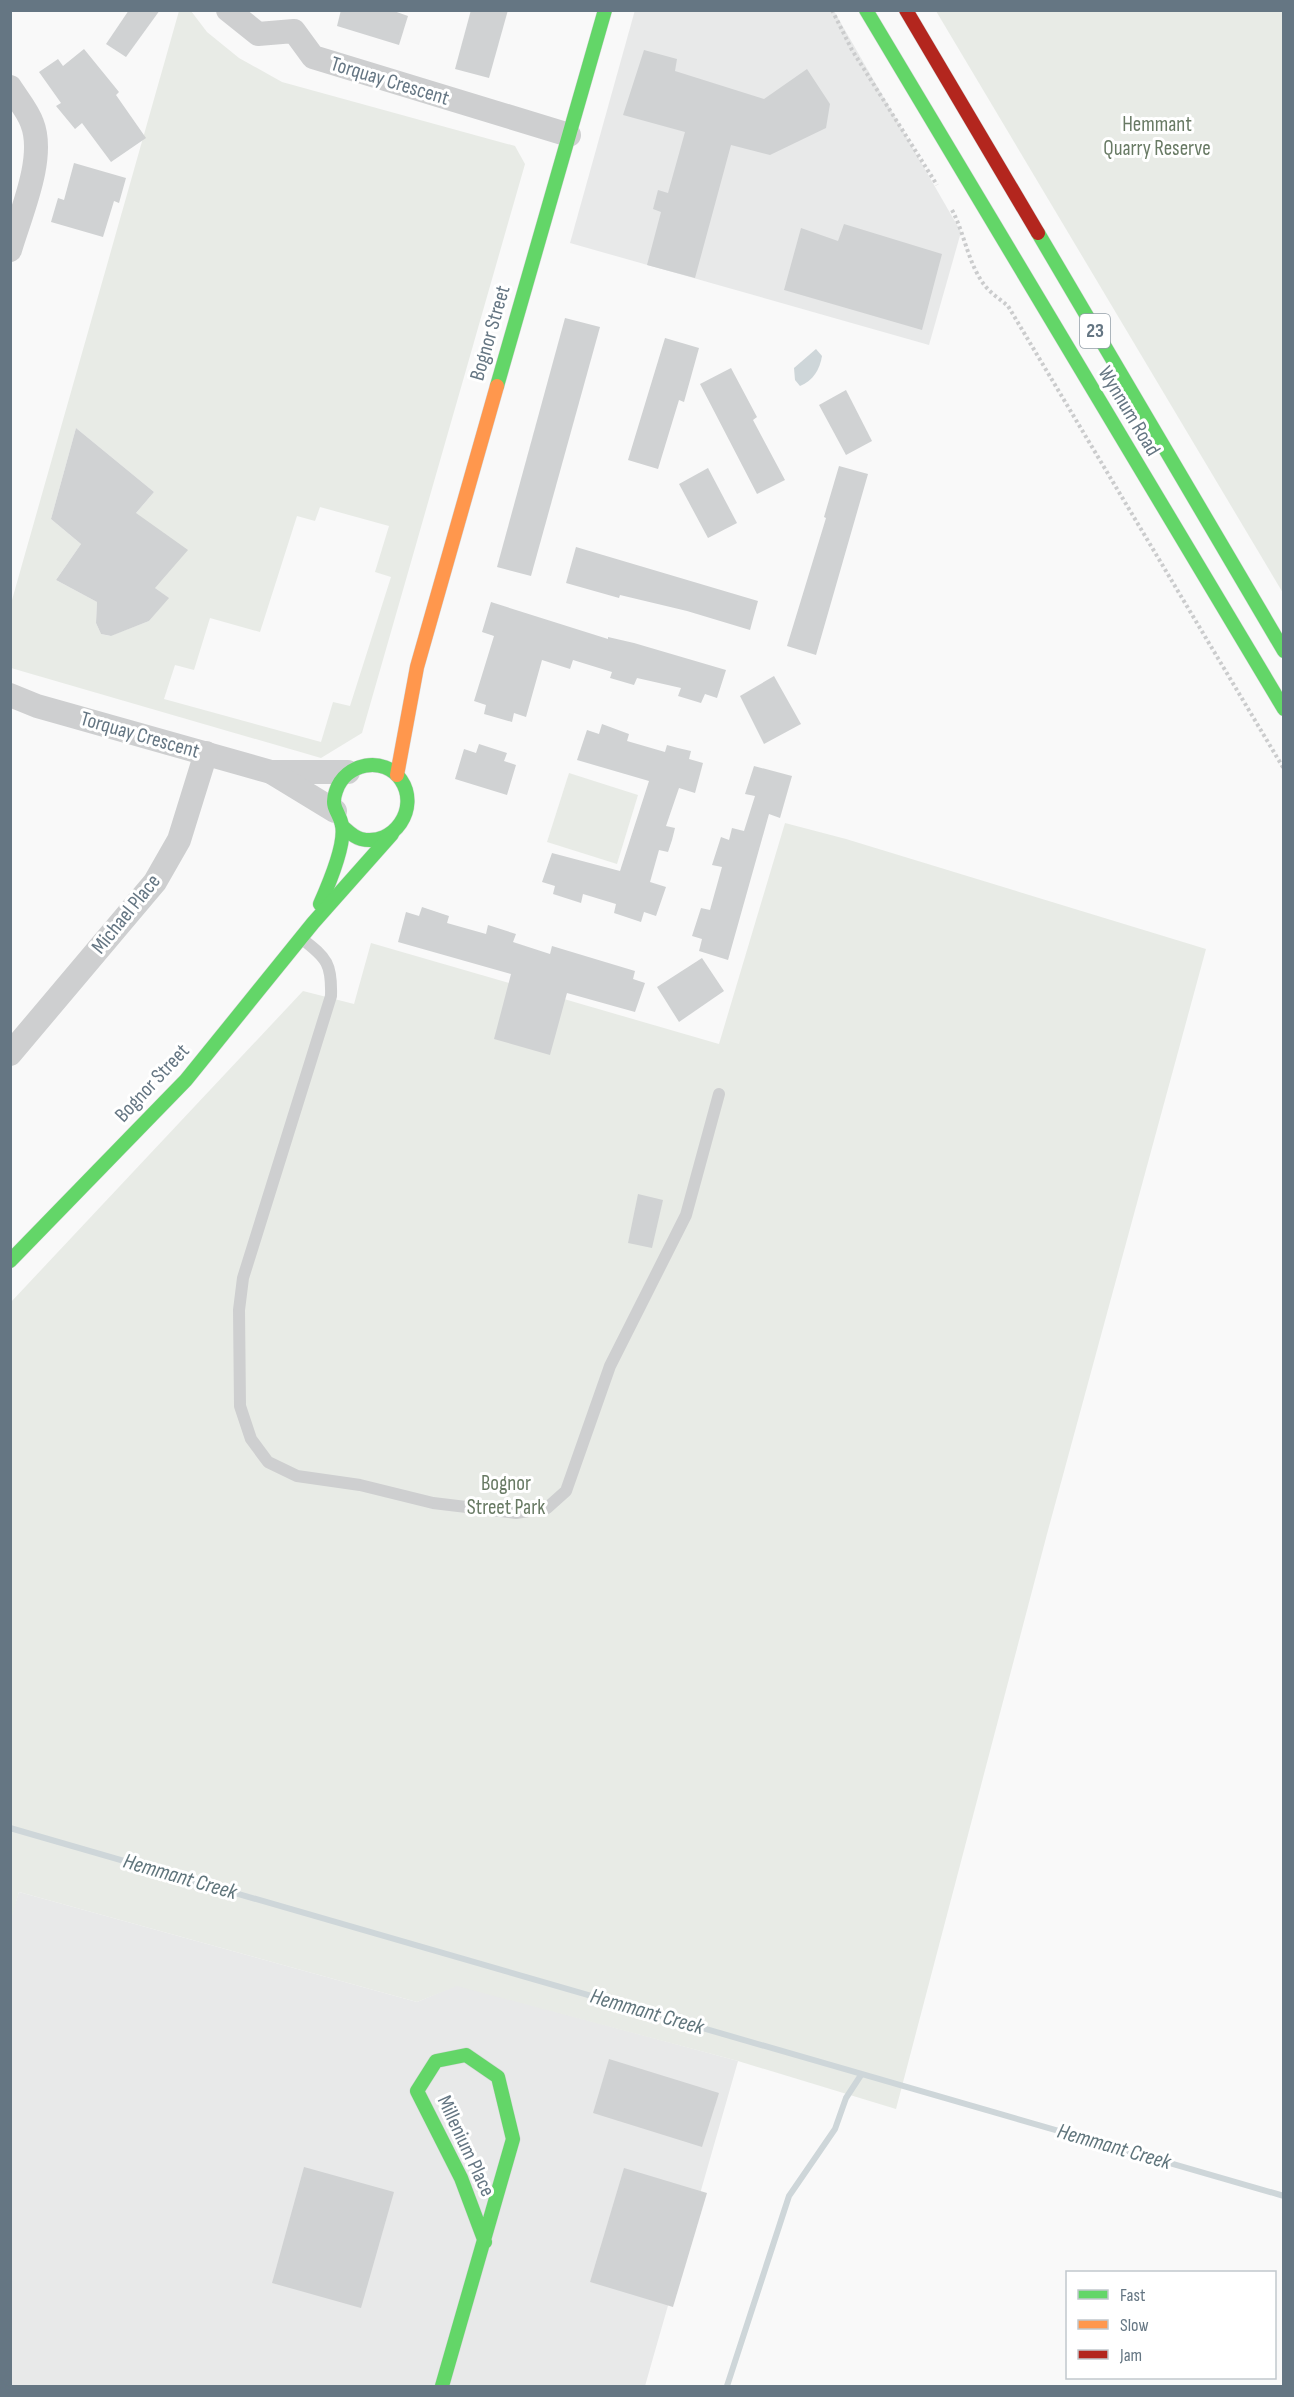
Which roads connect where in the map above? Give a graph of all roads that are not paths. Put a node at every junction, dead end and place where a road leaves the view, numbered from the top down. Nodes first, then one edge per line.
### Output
1 (228, 10) edge
2 (605, 10) edge
3 (866, 10) edge
4 (906, 10) edge
5 (297, 21) edge
6 (10, 87) edge
7 (569, 135) junction
8 (10, 250) edge
9 (1283, 650) edge
10 (417, 667) junction
11 (10, 694) edge
12 (1284, 709) edge
13 (394, 715) dead end
14 (374, 749) dead end
15 (206, 753) junction
16 (356, 769) junction
17 (271, 772) junction
18 (397, 775) junction
19 (338, 818) junction
20 (392, 834) junction
21 (313, 923) junction
22 (301, 938) junction
23 (10, 1054) edge
24 (718, 1094) dead end
25 (10, 1261) edge
26 (485, 2242) junction
27 (441, 2386) edge

1 - 5 street, Torquay Crescent
2 - 7 street, Bognor Street
3 - 12 street, Wynnum Road / 23
4 - 9 street, Wynnum Road / 23
5 - 7 street, Torquay Crescent
6 - 8 street
7 - 10 street, Bognor Street
10 - 13 street, Bognor Street
10 - 18 street, Bognor Street
11 - 15 street, Torquay Crescent
14 - 16 street, Bognor Street
15 - 17 street, Torquay Crescent
15 - 23 street, Michael Place
16 - 17 street, Torquay Crescent
16 - 18 street
16 - 19 street, Bognor Street
17 - 19 street, Torquay Crescent
18 - 20 street, Bognor Street
19 - 20 street
19 - 21 street, Bognor Street
20 - 21 street, Bognor Street
21 - 22 street, Bognor Street
22 - 24 lane
22 - 25 street, Bognor Street
26 - 26 street, Millenium Place
26 - 27 street, Millenium Place

